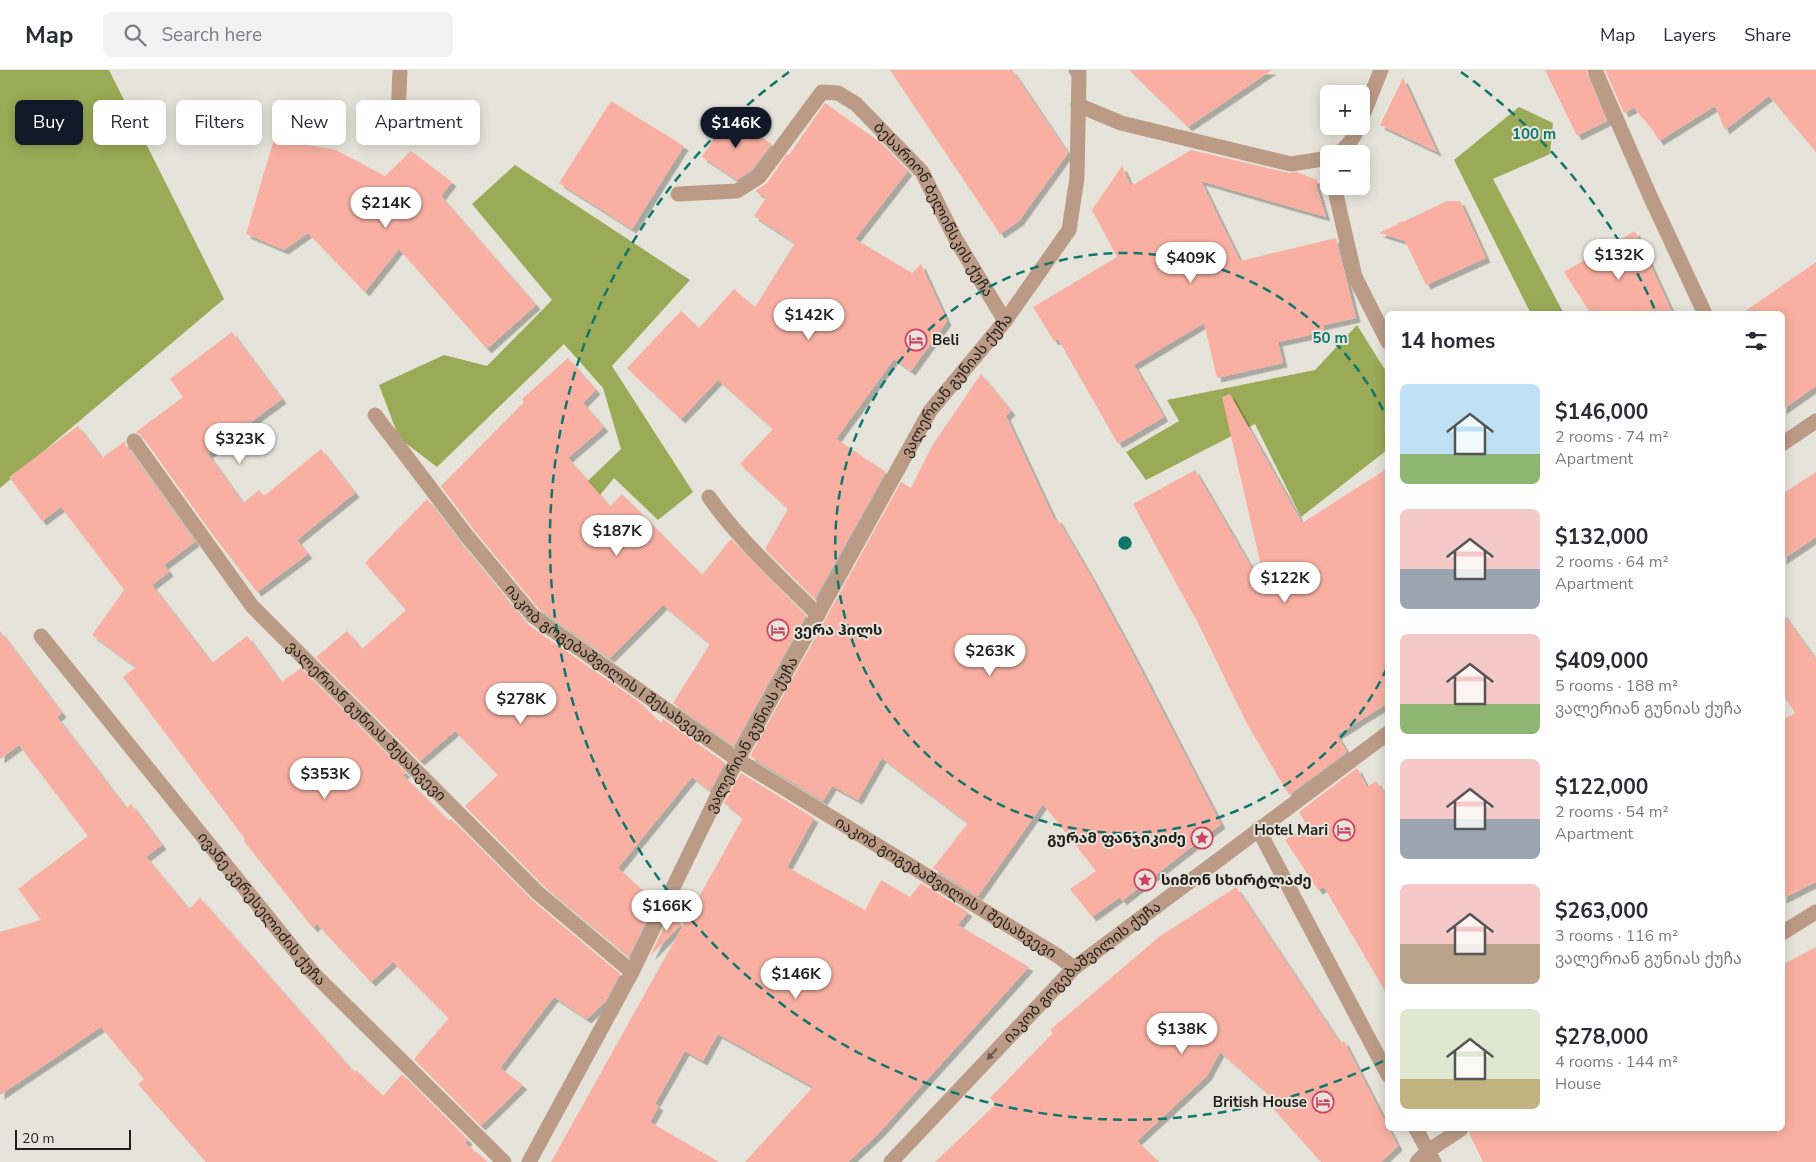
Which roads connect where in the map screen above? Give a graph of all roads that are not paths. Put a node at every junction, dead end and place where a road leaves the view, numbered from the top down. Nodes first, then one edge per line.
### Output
1 (400, 70) edge
2 (1076, 70) edge
3 (1381, 70) edge
4 (1595, 70) edge
5 (1370, 98) edge
6 (399, 100) edge
7 (1078, 105) junction
8 (1320, 161) edge
9 (678, 194) dead end
10 (1336, 195) edge
11 (1704, 311) edge
12 (1005, 321) junction
13 (1385, 336) edge
14 (375, 415) dead end
15 (1816, 421) edge
16 (134, 441) dead end
17 (1785, 442) edge
18 (709, 497) dead end
19 (818, 615) junction
20 (41, 636) dead end
21 (1385, 734) edge
22 (738, 760) junction
23 (1258, 829) junction
24 (1816, 912) edge
25 (1785, 931) edge
26 (1074, 968) junction
27 (632, 972) junction
28 (1385, 1069) edge
29 (1417, 1131) edge
30 (1459, 1131) edge
31 (1431, 1156) edge
32 (504, 1162) edge
33 (530, 1162) edge
34 (891, 1162) edge
35 (1417, 1162) edge

1 - 6 street
2 - 7 street, ვალერიან გუნიას ქუჩა
3 - 5 street
4 - 11 street
7 - 8 street
7 - 12 street, ვალერიან გუნიას ქუჩა
9 - 12 street, ბესარიონ ბელინსკის ქუჩა
10 - 13 street
12 - 19 street, ვალერიან გუნიას ქუჩა
14 - 22 street, იაკობ გოგებაშვილის I შესახვევი
15 - 17 street
16 - 27 street, ვალერიან გუნიას შესახვევი
18 - 19 street
19 - 22 street, ვალერიან გუნიას ქუჩა
20 - 32 street, ივანე კერესელიძის ქუჩა
21 - 23 street, იაკობ გოგებაშვილის ქუჩა
22 - 26 street, იაკობ გოგებაშვილის I შესახვევი
22 - 27 street, ვალერიან გუნიას ქუჩა
23 - 26 street, იაკობ გოგებაშვილის ქუჩა
23 - 28 street
24 - 25 street
26 -> 34 street, იაკობ გოგებაშვილის ქუჩა
27 - 33 street, ვალერიან გუნიას ქუჩა
29 - 31 street
30 - 31 street
31 - 35 street

